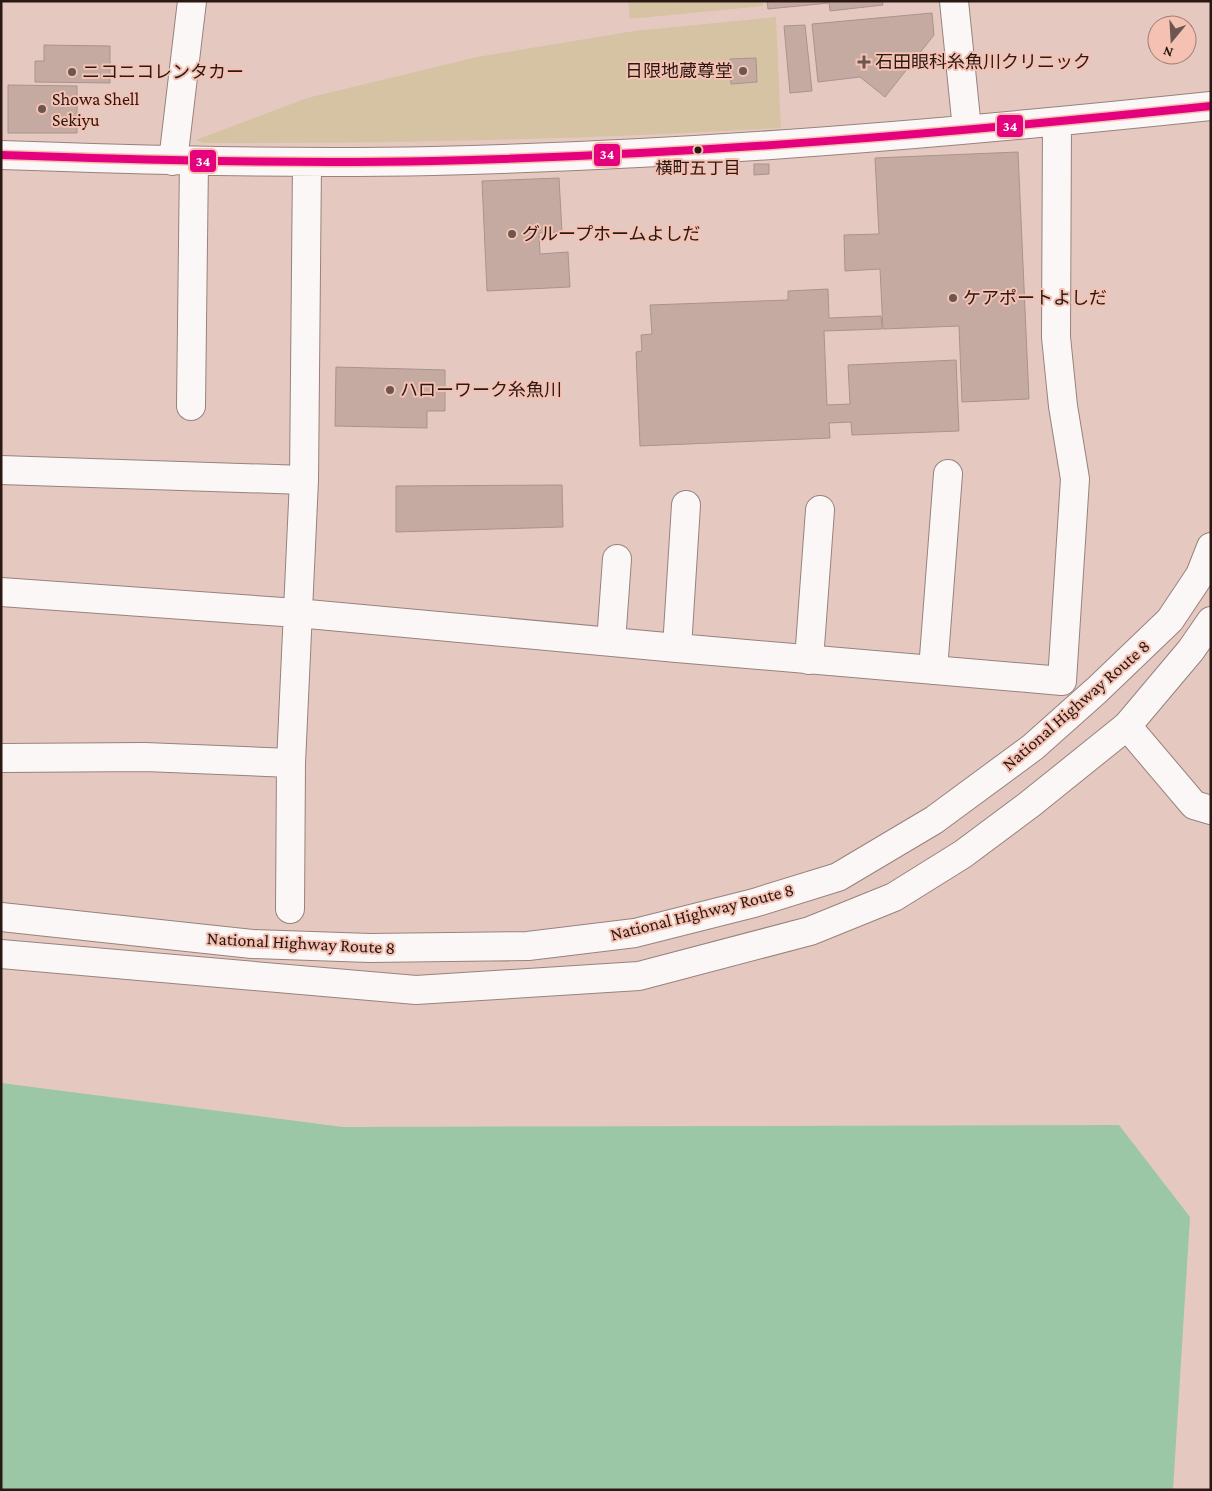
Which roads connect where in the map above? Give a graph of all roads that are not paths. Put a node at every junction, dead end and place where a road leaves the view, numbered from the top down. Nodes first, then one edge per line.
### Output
1 (192, 1) edge
2 (954, 1) edge
3 (1211, 106) edge
4 (1057, 122) junction
5 (967, 129) junction
6 (1, 155) edge
7 (184, 161) junction
8 (307, 163) junction
9 (191, 406) dead end
10 (1, 470) edge
11 (948, 474) dead end
12 (304, 480) junction
13 (686, 505) dead end
14 (820, 510) dead end
15 (1211, 547) edge
16 (617, 558) dead end
17 (1, 592) edge
18 (297, 613) junction
19 (1211, 621) edge
20 (611, 642) junction
21 (677, 648) junction
22 (809, 660) junction
23 (933, 670) junction
24 (1127, 726) junction
25 (1, 758) edge
26 (290, 763) junction
27 (1211, 810) edge
28 (290, 909) dead end
29 (1, 917) edge
30 (1, 954) edge

1 - 7 main road
2 - 5 main road
3 - 4 main road
4 - 5 main road
4 - 23 main road
5 - 8 main road
6 - 7 main road
7 - 8 main road
7 - 9 main road
8 - 12 main road
10 - 12 main road
11 - 23 main road
12 - 18 main road
13 - 21 main road
14 - 22 main road
15 - 29 main road, National Highway Route 8
16 - 20 main road
17 - 18 main road
18 - 20 main road
18 - 26 main road
19 - 24 main road, National Highway Route 8
20 - 21 main road
21 - 22 main road
22 - 23 main road
24 - 27 main road
24 - 30 main road, National Highway Route 8
25 - 26 main road
26 - 28 main road

